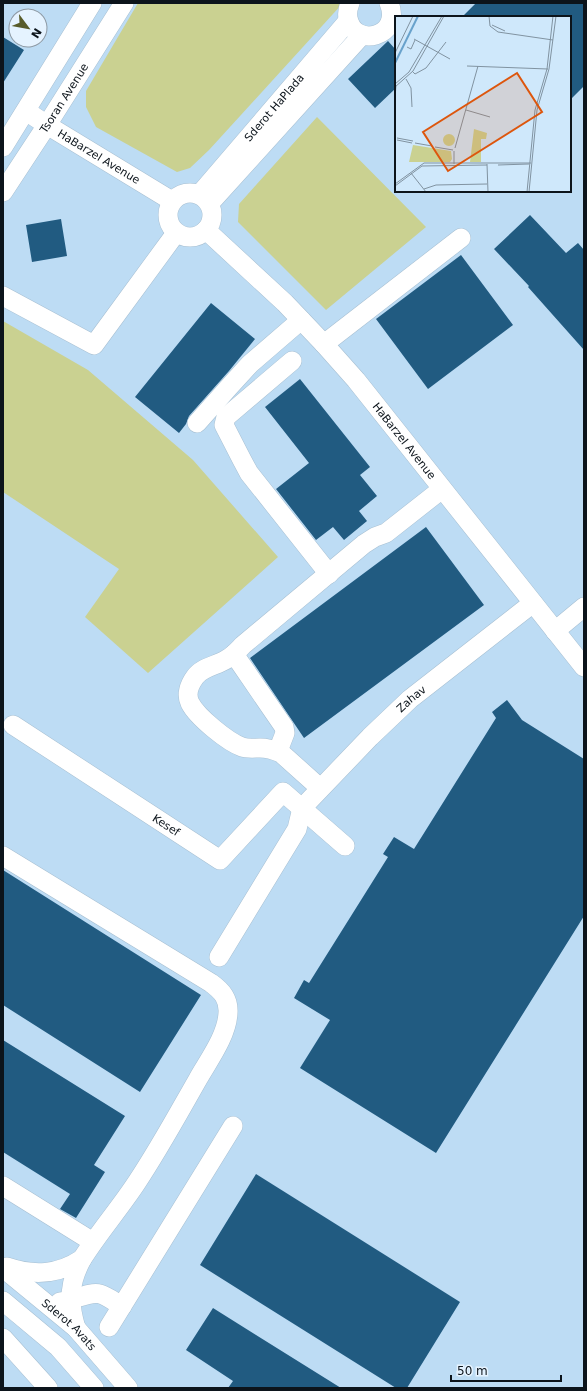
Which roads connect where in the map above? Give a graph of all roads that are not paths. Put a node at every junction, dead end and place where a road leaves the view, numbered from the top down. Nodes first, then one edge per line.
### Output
1 (92, 3) edge
2 (124, 3) edge
3 (389, 3) edge
4 (349, 12) edge
5 (362, 35) junction
6 (26, 111) junction
7 (47, 125) junction
8 (3, 147) edge
9 (3, 192) edge
10 (205, 199) junction
11 (172, 201) junction
12 (206, 230) junction
13 (176, 232) junction
14 (461, 238) dead end
15 (3, 296) edge
16 (301, 320) junction
17 (324, 344) junction
18 (292, 361) dead end
19 (197, 423) dead end
20 (442, 489) junction
21 (329, 574) junction
22 (533, 604) junction
23 (584, 607) edge
24 (555, 630) junction
25 (234, 654) junction
26 (584, 667) edge
27 (13, 725) dead end
28 (278, 752) junction
29 (320, 788) junction
30 (302, 808) junction
31 (345, 846) dead end
32 (3, 856) edge
33 (219, 957) dead end
34 (233, 1126) dead end
35 (3, 1186) edge
36 (93, 1242) junction
37 (82, 1259) junction
38 (3, 1267) edge
39 (38, 1296) junction
40 (3, 1301) edge
41 (122, 1306) junction
42 (76, 1310) junction
43 (109, 1327) dead end
44 (3, 1338) edge
45 (48, 1388) edge
46 (94, 1388) edge
47 (128, 1388) edge

1 - 6 street
2 - 7 street, Tsoran Avenue
3 - 5 street
4 - 5 street
4 - 10 street, Sderot HaPlada
5 - 10 street, Sderot HaPlada
6 - 7 street, HaBarzel Avenue
6 - 8 street
7 - 9 street, Tsoran Avenue
7 - 11 street, HaBarzel Avenue
10 - 11 street
10 - 12 street
11 - 13 street
12 - 13 street
12 - 16 street, HaBarzel Avenue
13 - 15 street
14 - 17 street
16 - 17 street, HaBarzel Avenue
16 - 19 street
17 - 20 street, HaBarzel Avenue
18 - 21 street
20 - 21 street
20 - 22 street, HaBarzel Avenue
21 - 25 street
22 - 24 street, HaBarzel Avenue
22 - 29 street, Zahav
23 - 24 street
24 - 26 street, HaBarzel Avenue
25 - 28 street
25 - 28 street
27 - 30 street, Kesef
28 - 29 street
29 - 30 street, Zahav
30 - 31 street
30 - 33 street
32 - 36 street
34 - 41 street
35 - 36 street
36 - 37 street
37 - 38 street
37 - 42 street
38 - 39 street, Sderot Avats
39 - 42 street, Sderot Avats
39 - 42 street
40 - 46 street
41 - 42 street
41 - 43 street
42 - 47 street, Sderot Avats
44 - 45 street

